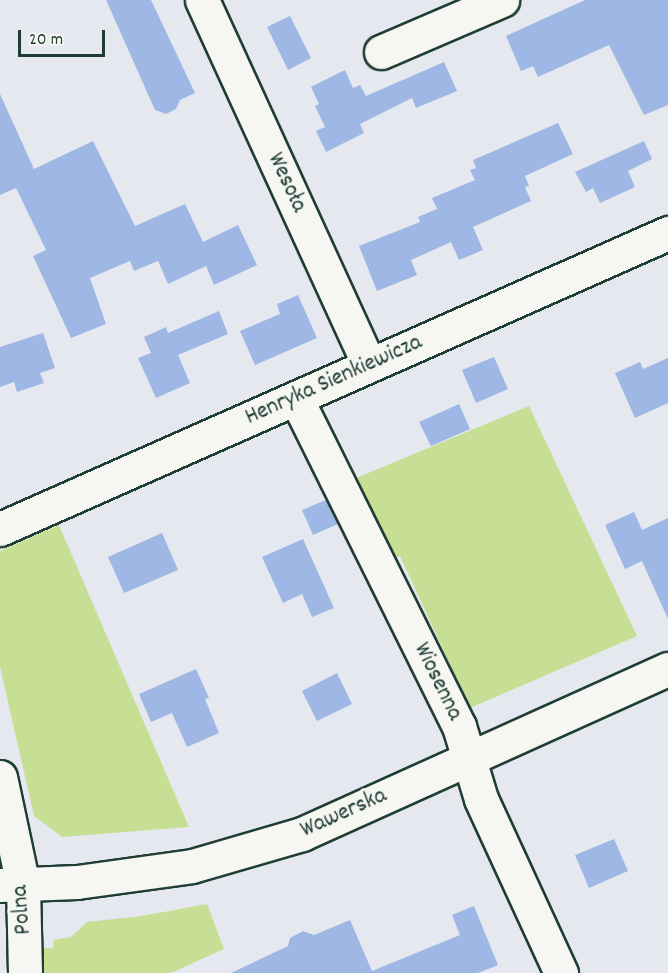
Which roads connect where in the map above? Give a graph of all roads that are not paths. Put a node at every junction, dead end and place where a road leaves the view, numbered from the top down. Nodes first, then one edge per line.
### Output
1 (202, 0) edge
2 (502, 0) edge
3 (381, 52) dead end
4 (668, 233) edge
5 (369, 365) junction
6 (296, 398) junction
7 (0, 529) edge
8 (668, 669) edge
9 (468, 758) junction
10 (0, 777) edge
11 (11, 885) edge
12 (25, 973) edge
13 (561, 973) edge

1 - 5 street, Wesoła
2 - 3 street
4 - 5 street, Henryka Sienkiewicza
5 - 6 street, Henryka Sienkiewicza
6 - 7 street, Henryka Sienkiewicza
6 - 9 street, Wiosenna
8 - 9 street, Wawerska
9 - 11 street, Wawerska
9 - 13 street, Wiosenna
10 - 11 street, Polna
11 - 12 street, Polna

